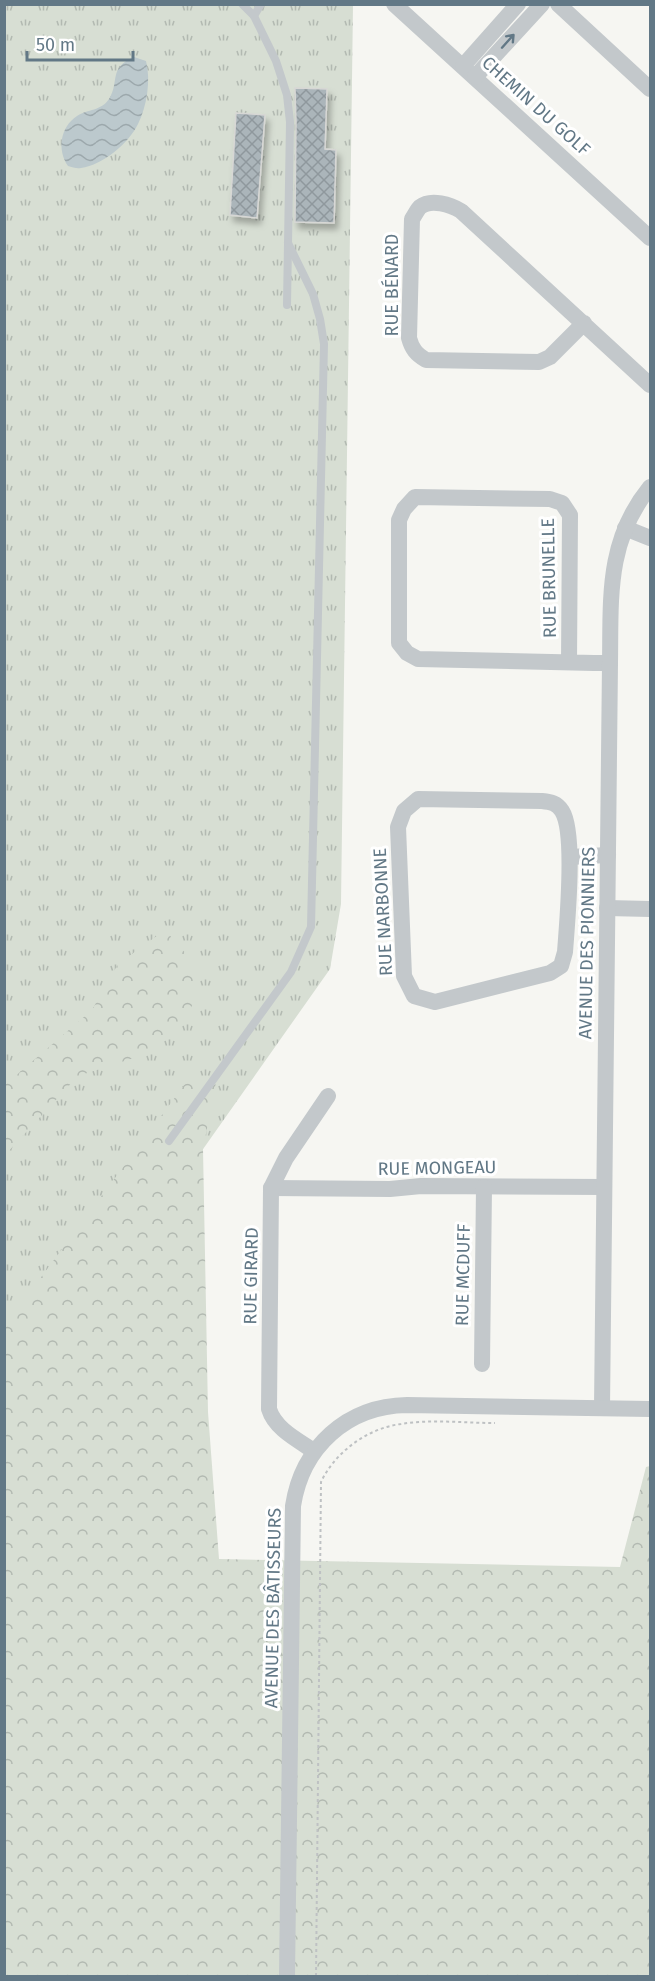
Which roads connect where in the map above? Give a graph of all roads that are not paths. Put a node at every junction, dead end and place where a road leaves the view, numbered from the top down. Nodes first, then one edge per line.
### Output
1 (242, 4) edge
2 (261, 4) edge
3 (394, 4) edge
4 (518, 4) edge
5 (542, 4) edge
6 (558, 4) edge
7 (255, 16) junction
8 (469, 71) junction
9 (651, 89) edge
10 (651, 237) edge
11 (288, 243) junction
12 (287, 304) dead end
13 (584, 323) junction
14 (651, 385) edge
15 (651, 487) edge
16 (625, 528) junction
17 (651, 538) edge
18 (569, 662) junction
19 (610, 663) junction
20 (608, 855) junction
21 (570, 857) junction
22 (607, 908) junction
23 (651, 909) edge
24 (328, 1096) dead end
25 (169, 1141) dead end
26 (484, 1187) junction
27 (604, 1187) junction
28 (271, 1188) junction
29 (482, 1364) dead end
30 (602, 1408) junction
31 (651, 1409) edge
32 (314, 1451) junction
33 (287, 1977) edge

1 - 7 lane
2 - 7 lane
3 - 8 street, CHEMIN DU GOLF
4 - 8 street
8 -> 5 street
6 - 9 street
7 - 11 lane
8 - 10 street, CHEMIN DU GOLF
11 - 12 lane
11 - 25 lane
13 - 13 street, RUE BÉNARD
13 - 14 street, RUE BÉNARD
15 - 16 street, AVENUE DES PIONNIERS
16 - 17 street
16 - 19 street, AVENUE DES PIONNIERS
18 - 18 street, RUE BRUNELLE
18 - 19 street, RUE BRUNELLE
19 - 20 street, AVENUE DES PIONNIERS
20 - 21 street
20 - 22 street, AVENUE DES PIONNIERS
21 - 21 street, RUE NARBONNE
22 - 23 street
22 - 27 street, AVENUE DES PIONNIERS
24 - 28 street, RUE GIRARD
26 - 27 street, RUE MONGEAU
26 - 28 street, RUE MONGEAU
26 - 29 street, RUE MCDUFF
27 - 30 street, AVENUE DES PIONNIERS
28 - 32 street, RUE GIRARD
30 - 31 street, AVENUE DES BÂTISSEURS
30 - 32 street, AVENUE DES BÂTISSEURS
32 - 33 street, AVENUE DES BÂTISSEURS

